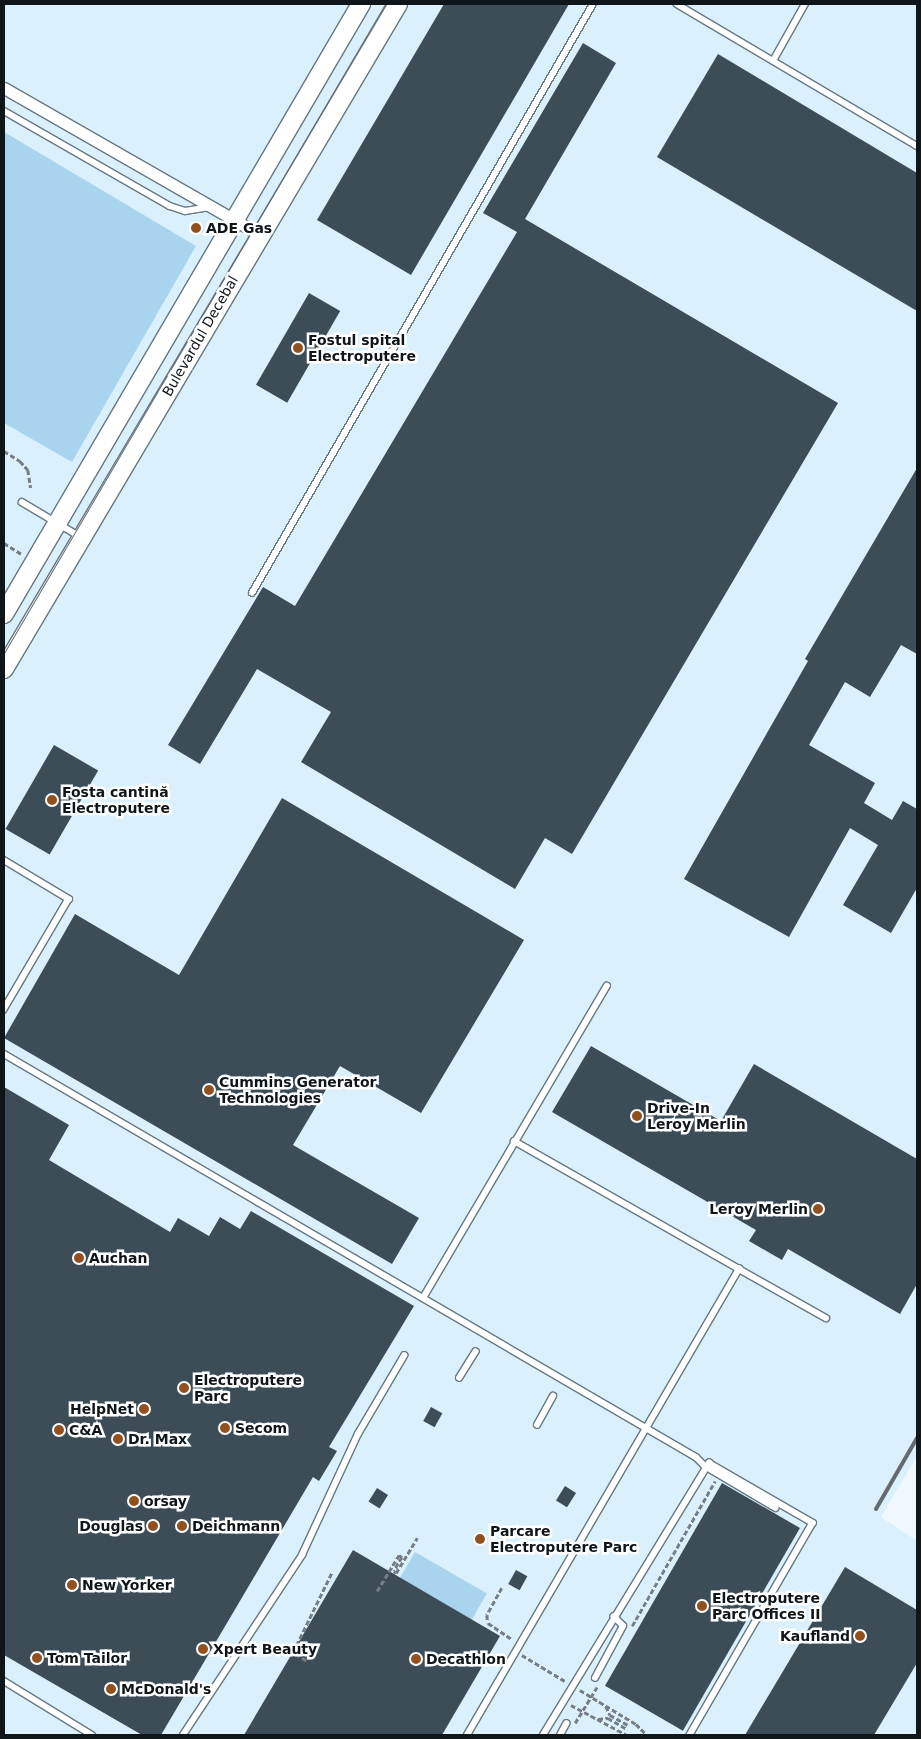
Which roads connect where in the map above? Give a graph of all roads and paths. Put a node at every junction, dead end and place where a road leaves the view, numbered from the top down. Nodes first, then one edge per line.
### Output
1 (361, 4) edge
2 (398, 4) edge
3 (592, 4) edge
4 (677, 4) edge
5 (805, 4) edge
6 (773, 61) junction
7 (4, 88) edge
8 (4, 111) edge
9 (917, 146) edge
10 (211, 207) junction
11 (235, 221) junction
12 (259, 234) junction
13 (4, 451) edge
14 (31, 488) dead end
15 (22, 502) dead end
16 (57, 523) junction
17 (81, 537) junction
18 (4, 543) edge
19 (26, 557) dead end
20 (252, 593) dead end
21 (4, 614) edge
22 (4, 669) edge
23 (4, 860) edge
24 (607, 986) dead end
25 (4, 1010) edge
26 (4, 1054) edge
27 (514, 1141) junction
28 (739, 1269) junction
29 (424, 1298) junction
30 (826, 1318) dead end
31 (475, 1352) dead end
32 (404, 1356) dead end
33 (459, 1378) dead end
34 (554, 1396) dead end
35 (537, 1425) dead end
36 (647, 1429) junction
37 (705, 1466) junction
38 (715, 1481) dead end
39 (776, 1508) dead end
40 (417, 1538) dead end
41 (332, 1572) dead end
42 (378, 1591) dead end
43 (614, 1617) junction
44 (631, 1628) dead end
45 (306, 1661) dead end
46 (598, 1679) joint
47 (4, 1681) edge
48 (573, 1685) junction
49 (591, 1697) junction
50 (563, 1701) junction
51 (606, 1706) junction
52 (583, 1711) junction
53 (609, 1717) junction
54 (597, 1719) junction
55 (566, 1724) dead end
56 (573, 1727) dead end
57 (628, 1727) dead end
58 (92, 1735) edge
59 (183, 1735) edge
60 (467, 1735) edge
61 (543, 1735) edge
62 (560, 1735) edge
63 (627, 1735) edge
64 (647, 1735) edge
65 (690, 1735) edge

1 - 11 main road, Bulevardul Decebal
2 - 12 main road, Bulevardul Decebal
3 - 20 lane
4 - 6 lane
5 - 6 lane
6 - 9 lane
7 - 10 street
8 - 10 lane
10 - 11 street
11 - 12 street
11 - 16 main road, Bulevardul Decebal
12 - 17 main road, Bulevardul Decebal
13 - 14 path
15 - 16 lane
16 - 17 lane
16 - 21 main road, Bulevardul Decebal
17 - 22 main road, Bulevardul Decebal
18 - 19 path
23 - 25 lane
24 - 27 lane
26 - 29 lane
27 - 28 lane
27 - 29 lane
28 - 30 lane
28 - 36 lane
29 - 36 lane
31 - 33 lane
32 - 59 lane
34 - 35 lane
36 - 37 lane
36 - 60 lane
37 - 39 lane
37 - 43 lane
37 - 65 lane
38 - 44 path
40 - 42 path
41 - 45 path
43 - 46 lane
43 - 48 lane
46 - 49 path
47 - 58 lane
48 - 49 path
48 - 50 lane
49 - 51 path
49 - 52 path
50 - 52 path
50 - 61 lane
51 - 53 path
51 - 64 path
52 - 54 path
52 - 56 path
53 - 54 path
53 - 57 path
54 - 63 path
55 - 62 lane

